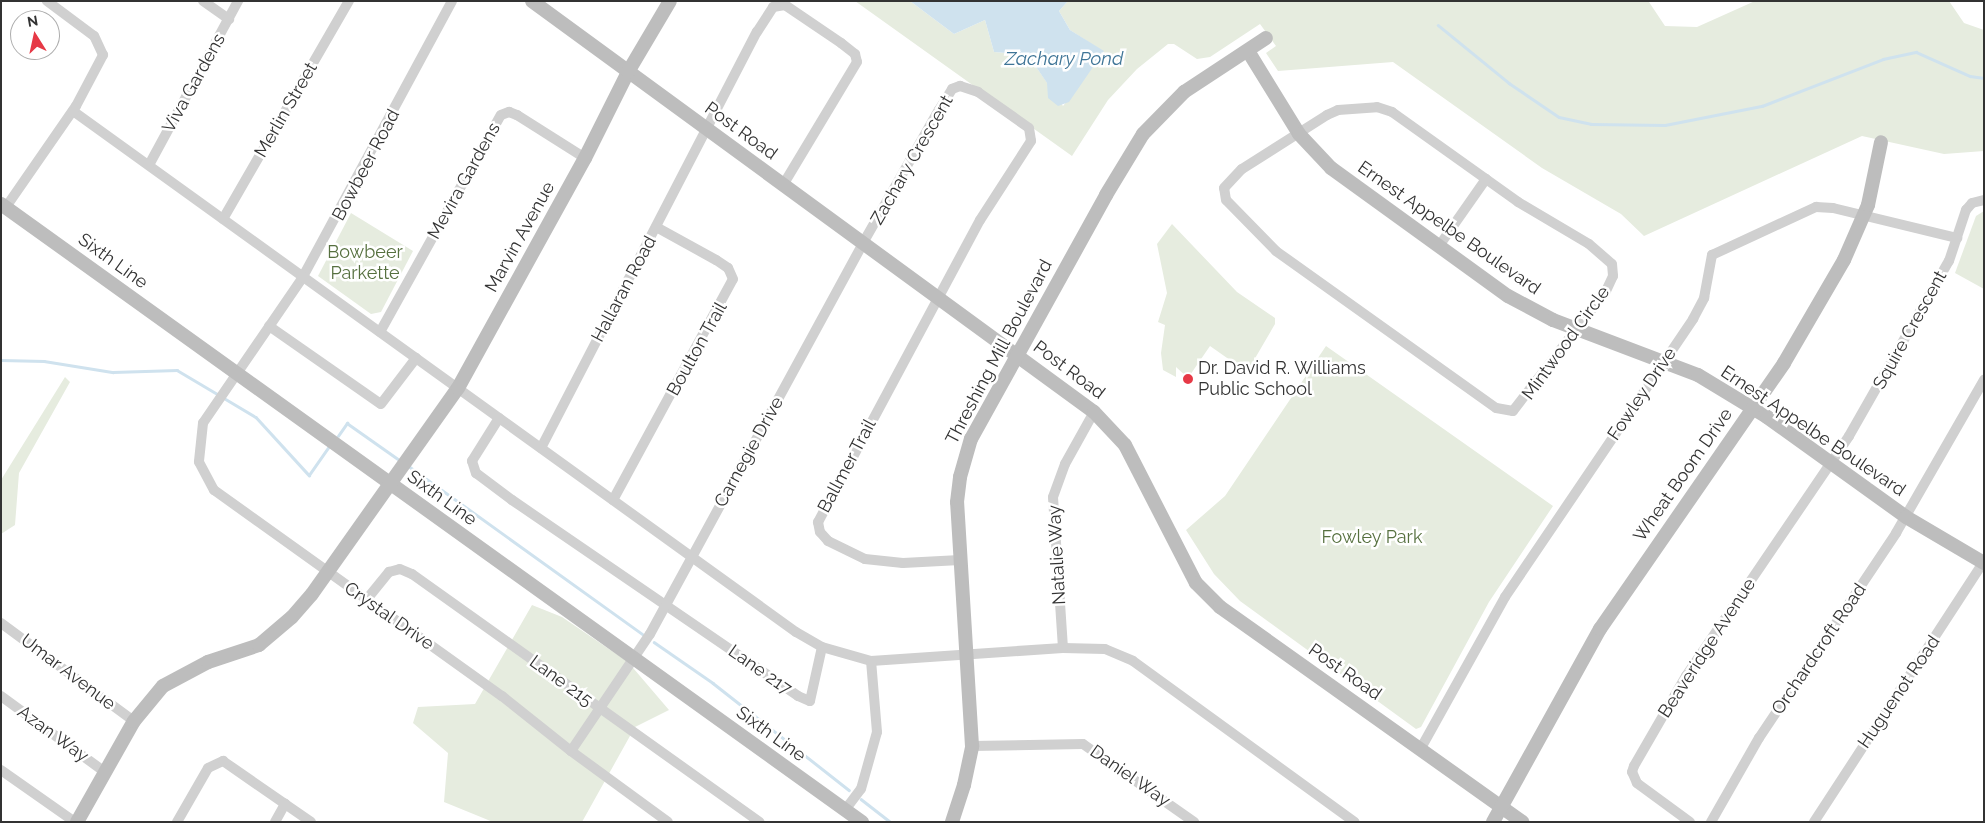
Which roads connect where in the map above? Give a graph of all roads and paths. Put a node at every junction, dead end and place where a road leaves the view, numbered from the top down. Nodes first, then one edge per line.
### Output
1 (47, 1) edge
2 (203, 1) edge
3 (238, 1) edge
4 (348, 1) edge
5 (452, 1) edge
6 (532, 1) edge
7 (670, 1) edge
8 (229, 19) junction
9 (1266, 38) dead end
10 (1248, 51) junction
11 (628, 72) junction
12 (73, 110) junction
13 (708, 130) junction
14 (1299, 134) junction
15 (1881, 142) dead end
16 (585, 158) junction
17 (149, 165) junction
18 (1486, 179) junction
19 (784, 185) junction
20 (1984, 200) edge
21 (3, 205) edge
22 (1864, 216) junction
23 (223, 219) junction
24 (656, 227) junction
25 (1957, 238) junction
26 (863, 243) junction
27 (1439, 246) junction
28 (304, 277) junction
29 (939, 298) junction
30 (269, 326) junction
31 (1577, 330) junction
32 (380, 332) junction
33 (1017, 354) junction
34 (416, 358) junction
35 (1665, 360) junction
36 (237, 373) junction
37 (1984, 380) edge
38 (458, 388) junction
39 (1752, 408) junction
40 (1094, 412) junction
41 (499, 418) junction
42 (541, 448) junction
43 (1831, 463) junction
44 (390, 483) junction
45 (612, 500) junction
46 (1906, 517) junction
47 (692, 557) junction
48 (960, 560) junction
49 (1984, 562) edge
50 (327, 572) junction
51 (367, 599) junction
52 (667, 604) junction
53 (1, 622) edge
54 (822, 647) junction
55 (1063, 648) junction
56 (967, 653) junction
57 (634, 660) junction
58 (872, 660) junction
59 (1, 696) edge
60 (600, 709) junction
61 (134, 721) junction
62 (972, 746) junction
63 (1420, 748) junction
64 (571, 751) junction
65 (1, 770) edge
66 (105, 772) junction
67 (285, 804) junction
68 (1501, 806) junction
69 (845, 810) junction
70 (76, 822) edge
71 (177, 822) edge
72 (275, 822) edge
73 (310, 822) edge
74 (668, 822) edge
75 (760, 822) edge
76 (862, 822) edge
77 (952, 822) edge
78 (1194, 822) edge
79 (1355, 822) edge
80 (1493, 822) edge
81 (1522, 822) edge
82 (1690, 822) edge
83 (1711, 822) edge
84 (1814, 822) edge

1 - 12 street
2 - 8 street
3 - 8 street, Viva Gardens
4 - 23 street, Merlin Street
5 - 28 street, Bowbeer Road
6 - 11 street, Post Road
7 - 11 street, Marvin Avenue
8 - 17 street, Viva Gardens
9 - 10 street, Threshing Mill Boulevard
10 - 14 street, Ernest Appelbe Boulevard
10 - 33 street, Threshing Mill Boulevard
11 - 13 street, Post Road
11 - 16 street, Marvin Avenue
12 - 17 street
12 - 21 street
13 - 19 street, Post Road
13 - 19 street, Hallaran Road
13 - 24 street, Hallaran Road
14 - 18 street, Mintwood Circle
14 - 27 street, Ernest Appelbe Boulevard
14 - 31 street, Mintwood Circle
15 - 22 street, Wheat Boom Drive
16 - 32 street, Mevira Gardens
16 - 38 street, Marvin Avenue
17 - 23 street
18 - 27 street
18 - 31 street, Mintwood Circle
19 - 26 street, Post Road
20 - 25 street, Squire Crescent
21 - 36 street, Sixth Line
22 - 25 street, Fowley Drive
22 - 35 street, Fowley Drive
22 - 39 street, Wheat Boom Drive
23 - 28 street
24 - 42 street, Hallaran Road
24 - 45 street, Boulton Trail
25 - 43 street, Squire Crescent
26 - 29 street, Post Road
26 - 29 street, Zachary Crescent
26 - 47 street, Carnegie Drive
27 - 31 street, Ernest Appelbe Boulevard
28 - 30 street, Bowbeer Road
28 - 32 street
29 - 33 street, Post Road
29 - 48 street, Ballmer Trail
30 - 34 street
30 - 36 street, Bowbeer Road
31 - 35 street, Ernest Appelbe Boulevard
32 - 34 street
33 - 40 street, Post Road
33 - 48 street, Threshing Mill Boulevard
34 - 38 street
35 - 39 street, Ernest Appelbe Boulevard
35 - 63 street, Fowley Drive
36 - 44 street, Sixth Line
36 - 50 street, Crystal Drive
37 - 46 street, Orchardcroft Road
38 - 41 street
38 - 44 street, Marvin Avenue
39 - 43 street, Ernest Appelbe Boulevard
39 - 68 street, Wheat Boom Drive
40 - 55 street, Natalie Way
40 - 63 street, Post Road
41 - 42 street
41 - 52 street
42 - 45 street
43 - 46 street, Ernest Appelbe Boulevard
43 - 82 street, Beaveridge Avenue
44 - 50 street, Marvin Avenue
44 - 57 street, Sixth Line
45 - 47 street
46 - 49 street, Ernest Appelbe Boulevard
46 - 83 street, Orchardcroft Road
47 - 52 street, Carnegie Drive
47 - 54 street
48 - 56 street, Threshing Mill Boulevard
49 - 84 street, Huguenot Road
50 - 51 street, Crystal Drive
50 - 61 street, Marvin Avenue
51 - 60 street, Lane 215
51 - 64 street, Crystal Drive
52 - 54 street, Lane 217
52 - 57 street, Carnegie Drive
53 - 61 street, Umar Avenue
54 - 58 street
55 - 56 street
55 - 79 street
56 - 58 street
56 - 62 street, Threshing Mill Boulevard
57 - 60 street, Carnegie Drive
57 - 69 street, Sixth Line
58 - 69 street
59 - 66 street, Azan Way
60 - 64 street, Carnegie Drive
60 - 75 street, Lane 215
61 - 66 street, Marvin Avenue
62 - 77 street, Threshing Mill Boulevard
62 - 78 street, Daniel Way
63 - 68 street, Post Road
64 - 74 street, Crystal Drive
65 - 70 street
66 - 70 street, Marvin Avenue
67 - 71 street
67 - 72 street
67 - 73 street
68 - 80 street, Wheat Boom Drive
68 - 81 street, Post Road
69 - 76 street, Sixth Line

